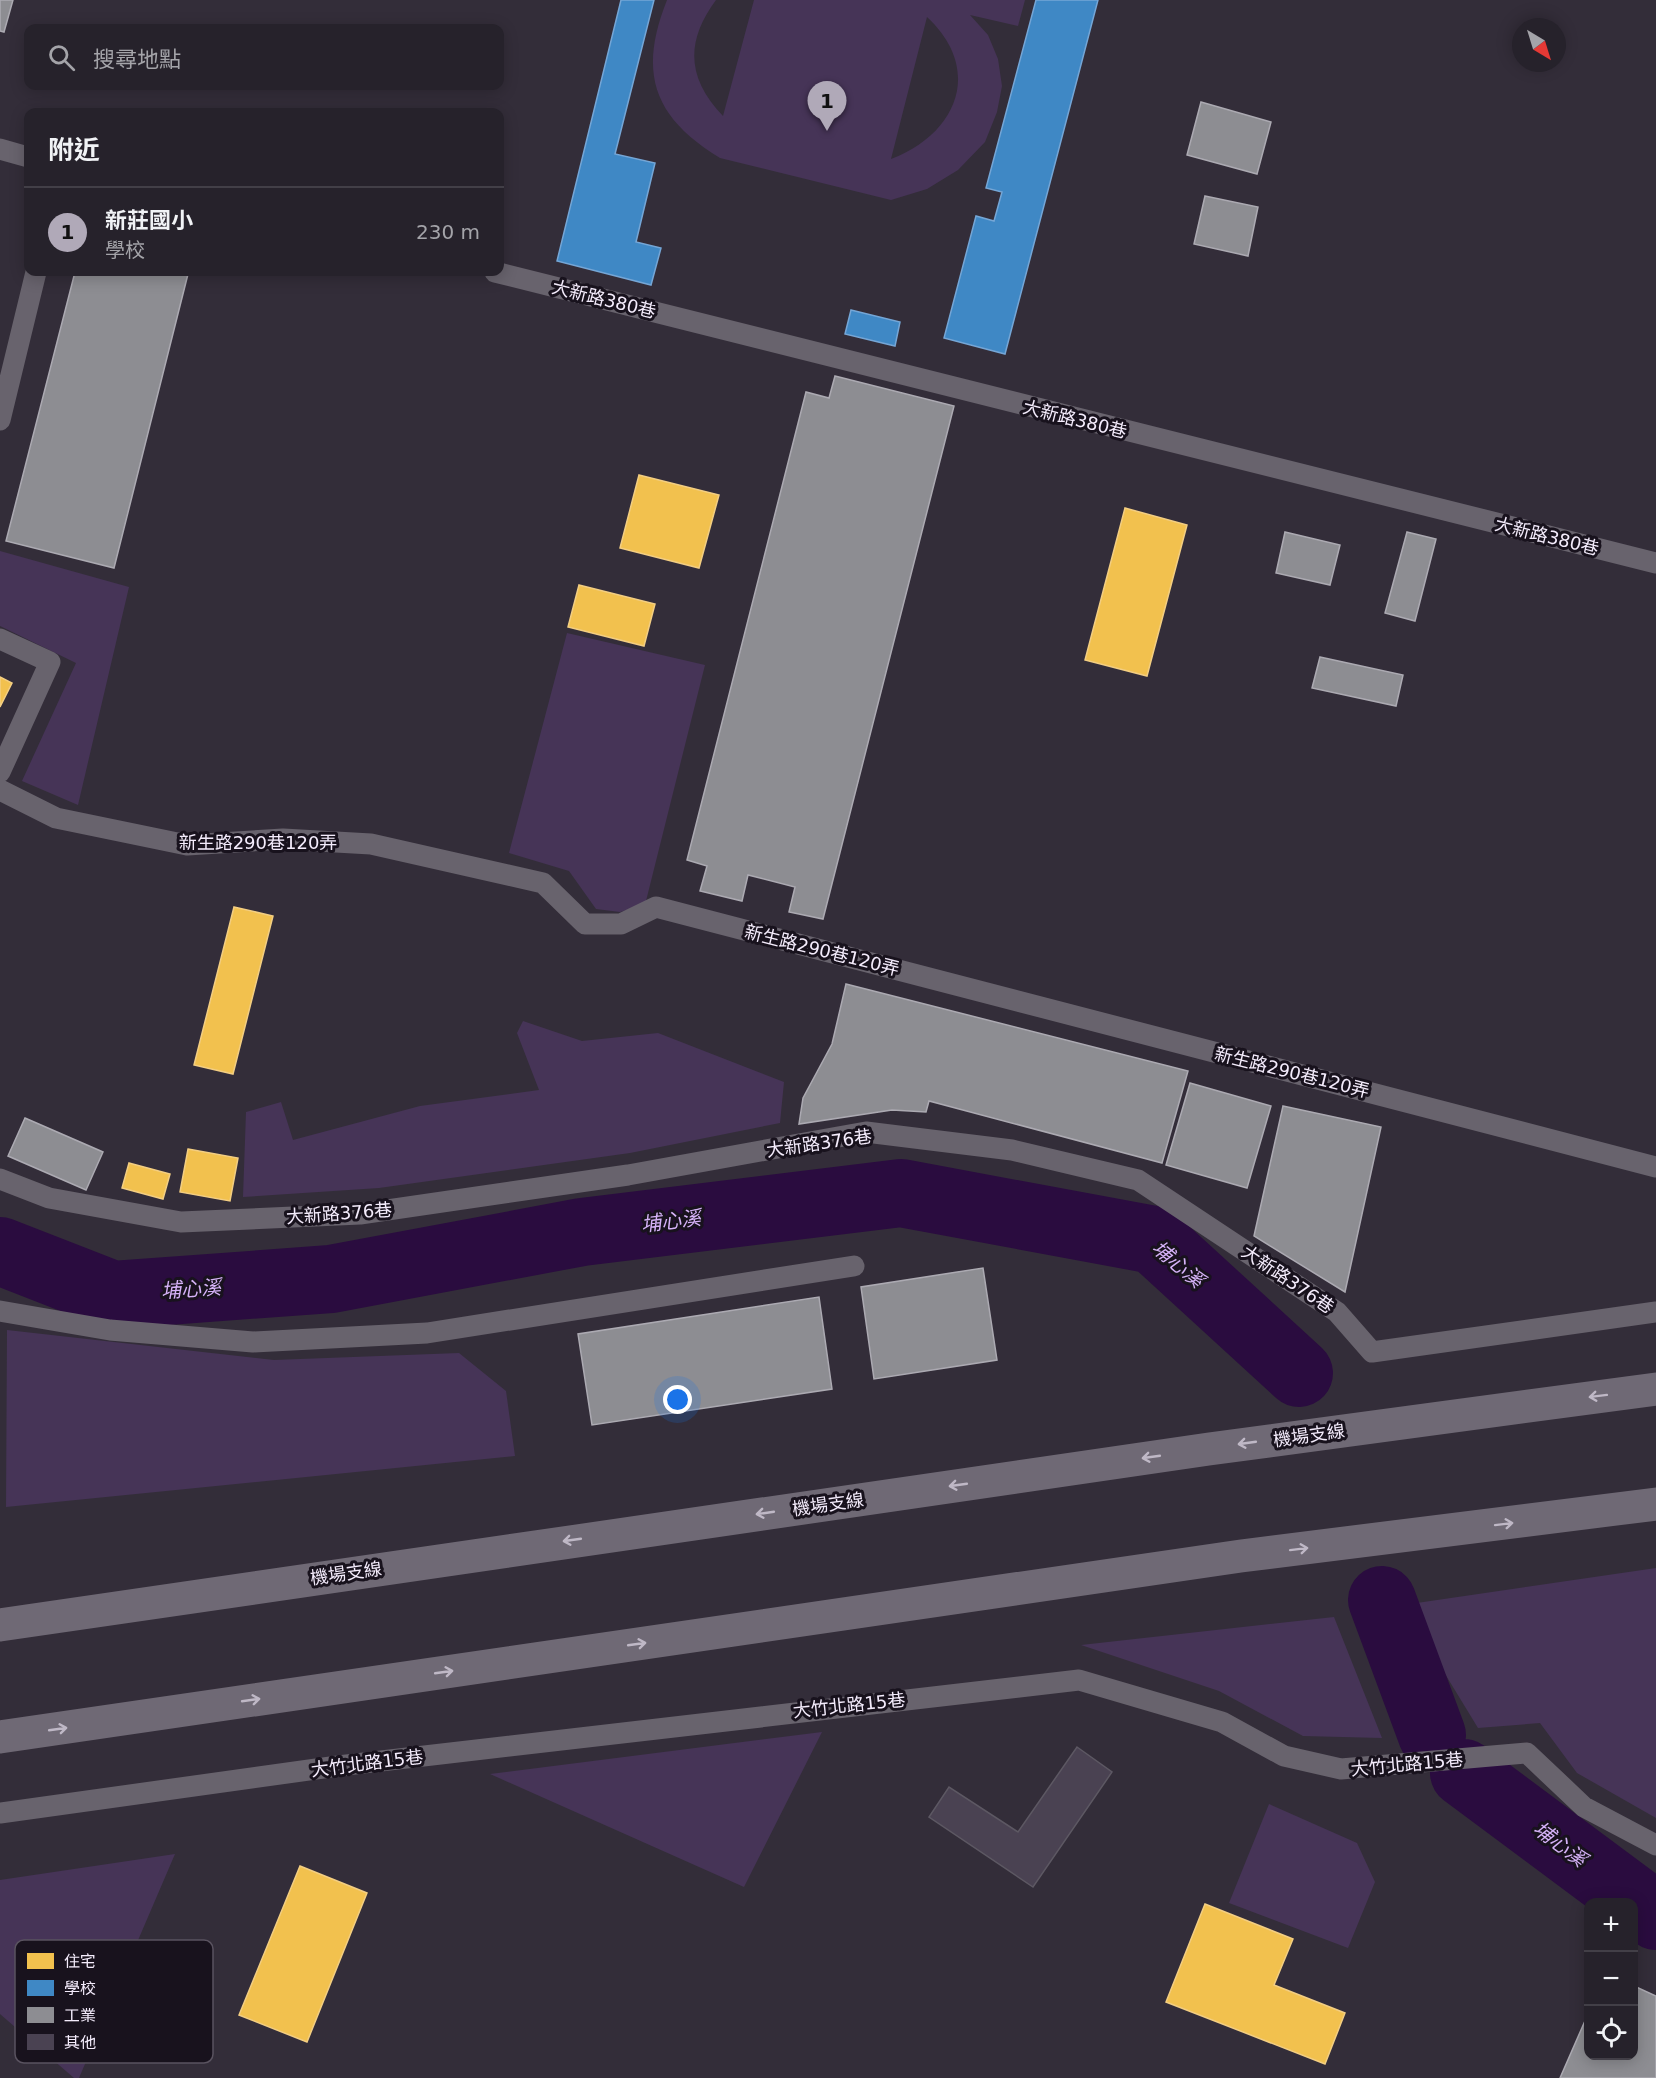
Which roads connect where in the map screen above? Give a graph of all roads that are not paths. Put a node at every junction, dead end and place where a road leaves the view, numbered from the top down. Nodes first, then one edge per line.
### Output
1 (0, 149) edge
2 (24, 156) edge
3 (504, 274) edge
4 (35, 276) edge
5 (0, 420) edge
6 (1656, 563) edge
7 (0, 639) edge
8 (0, 772) edge
9 (0, 790) edge
10 (1656, 1167) edge
11 (0, 1179) edge
12 (854, 1266) dead end
13 (0, 1311) edge
14 (1656, 1312) edge
15 (1656, 1389) edge
16 (1656, 1504) edge
17 (0, 1625) edge
18 (0, 1737) edge
19 (0, 1813) edge
20 (1656, 1845) edge

1 - 2 lane
3 - 6 lane, 大新路380巷
4 - 5 lane
7 - 8 lane
9 - 10 lane, 新生路290巷120弄
11 - 14 lane, 大新路376巷
12 - 13 lane
15 -> 17 highway, 機場支線
18 -> 16 highway
19 - 20 lane, 大竹北路15巷

